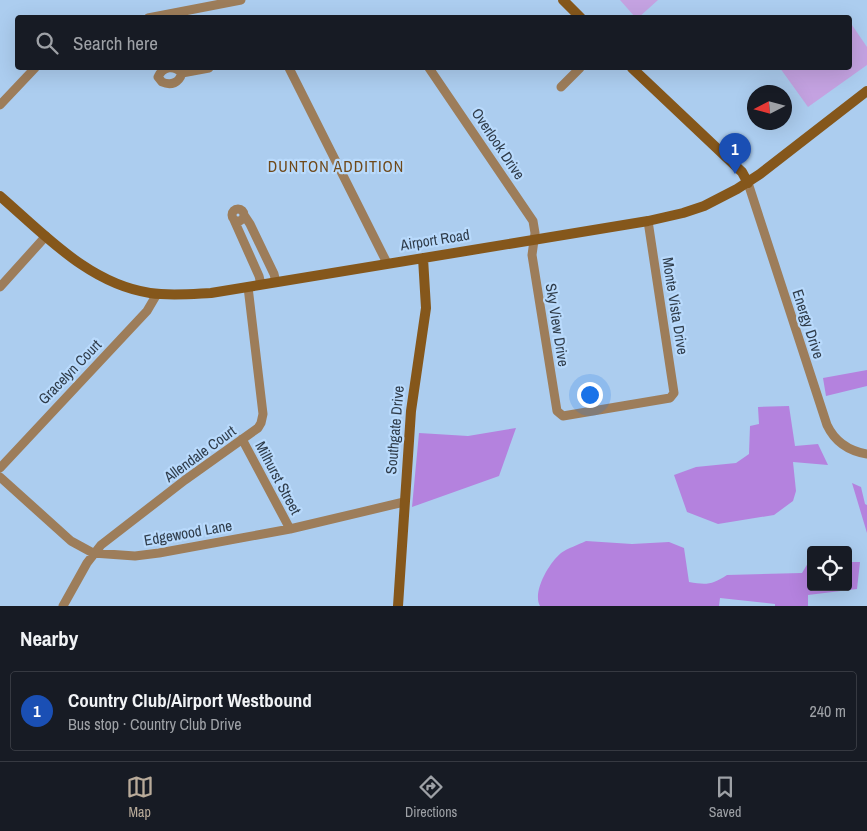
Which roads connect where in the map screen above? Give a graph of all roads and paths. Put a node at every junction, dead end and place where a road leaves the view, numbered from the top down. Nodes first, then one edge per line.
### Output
1 (241, 0) edge
2 (563, 0) edge
3 (164, 15) edge
4 (577, 15) edge
5 (33, 70) edge
6 (198, 70) edge
7 (290, 70) edge
8 (430, 70) edge
9 (578, 70) edge
10 (634, 70) edge
11 (182, 73) dead end
12 (561, 87) dead end
13 (867, 91) edge
14 (0, 104) edge
15 (748, 183) junction
16 (0, 196) edge
17 (648, 221) junction
18 (46, 236) junction
19 (534, 239) junction
20 (423, 258) junction
21 (387, 263) junction
22 (276, 282) junction
23 (261, 284) junction
24 (0, 287) edge
25 (248, 287) junction
26 (157, 294) junction
27 (559, 414) joint
28 (242, 439) junction
29 (867, 454) edge
30 (0, 468) edge
31 (0, 477) edge
32 (404, 502) junction
33 (290, 529) junction
34 (94, 553) junction
35 (63, 606) edge
36 (398, 606) edge

1 - 3 street
2 - 4 street
5 - 14 street
6 - 11 street
7 - 21 street
8 - 19 street, Overlook Drive
9 - 12 street
10 - 15 street
13 - 15 street, Airport Road
15 - 17 street, Airport Road
15 - 29 street, Energy Drive
16 - 18 street, Airport Road
17 - 19 street, Airport Road
17 - 27 street, Monte Vista Drive
18 - 24 street
18 - 26 street, Airport Road
19 - 20 street, Airport Road
19 - 27 street, Sky View Drive
20 - 21 street, Airport Road
20 - 32 street, Southgate Drive
21 - 22 street, Airport Road
22 - 23 street, Airport Road
22 - 23 street
23 - 25 street, Airport Road
25 - 26 street, Airport Road
25 - 28 street, Allendale Court
26 - 30 street, Gracelyn Court
28 - 33 street, Milhurst Street
28 - 34 street, Allendale Court
31 - 34 street, Edgewood Lane
32 - 33 street, Edgewood Lane
32 - 36 street, Southgate Drive
33 - 34 street, Edgewood Lane
34 - 35 street, Allendale Court

